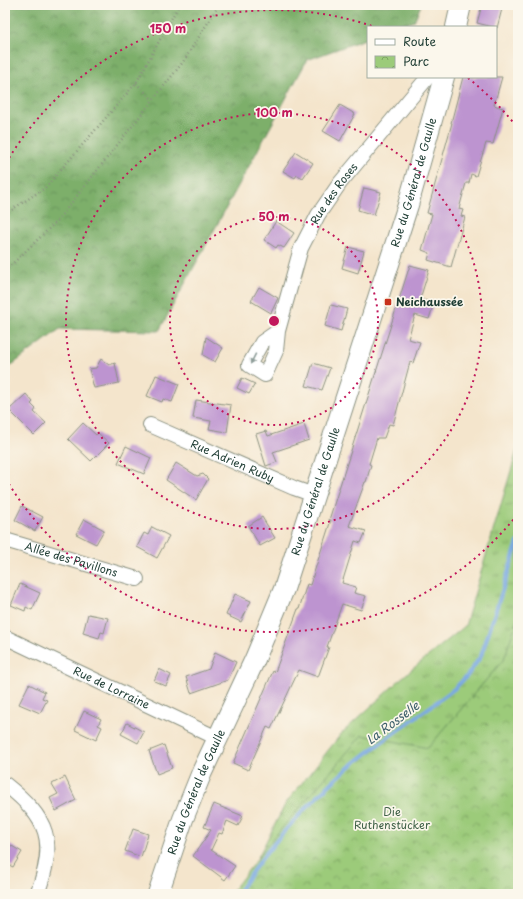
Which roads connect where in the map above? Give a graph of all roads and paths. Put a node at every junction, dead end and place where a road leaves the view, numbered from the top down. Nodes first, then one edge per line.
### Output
1 (179, 5) edge
2 (218, 5) edge
3 (461, 5) edge
4 (456, 26) edge
5 (427, 78) edge
6 (444, 78) edge
7 (136, 83) junction
8 (153, 100) junction
9 (5, 214) edge
10 (5, 271) edge
11 (278, 331) dead end
12 (150, 425) dead end
13 (314, 495) junction
14 (5, 540) edge
15 (137, 579) dead end
16 (5, 637) edge
17 (218, 738) junction
18 (5, 784) edge
19 (37, 894) edge
20 (158, 894) edge

1 - 7 path
2 - 8 path
3 - 4 main road
5 - 11 street, Rue des Roses
6 - 13 main road, Rue du Général de Gaulle
7 - 8 path
7 - 9 path
8 - 10 path
12 - 13 street, Rue Adrien Ruby
13 - 17 main road, Rue du Général de Gaulle
14 - 15 street, Allée des Pavillons
16 - 17 street, Rue de Lorraine
17 - 20 main road, Rue du Général de Gaulle
18 - 19 street

